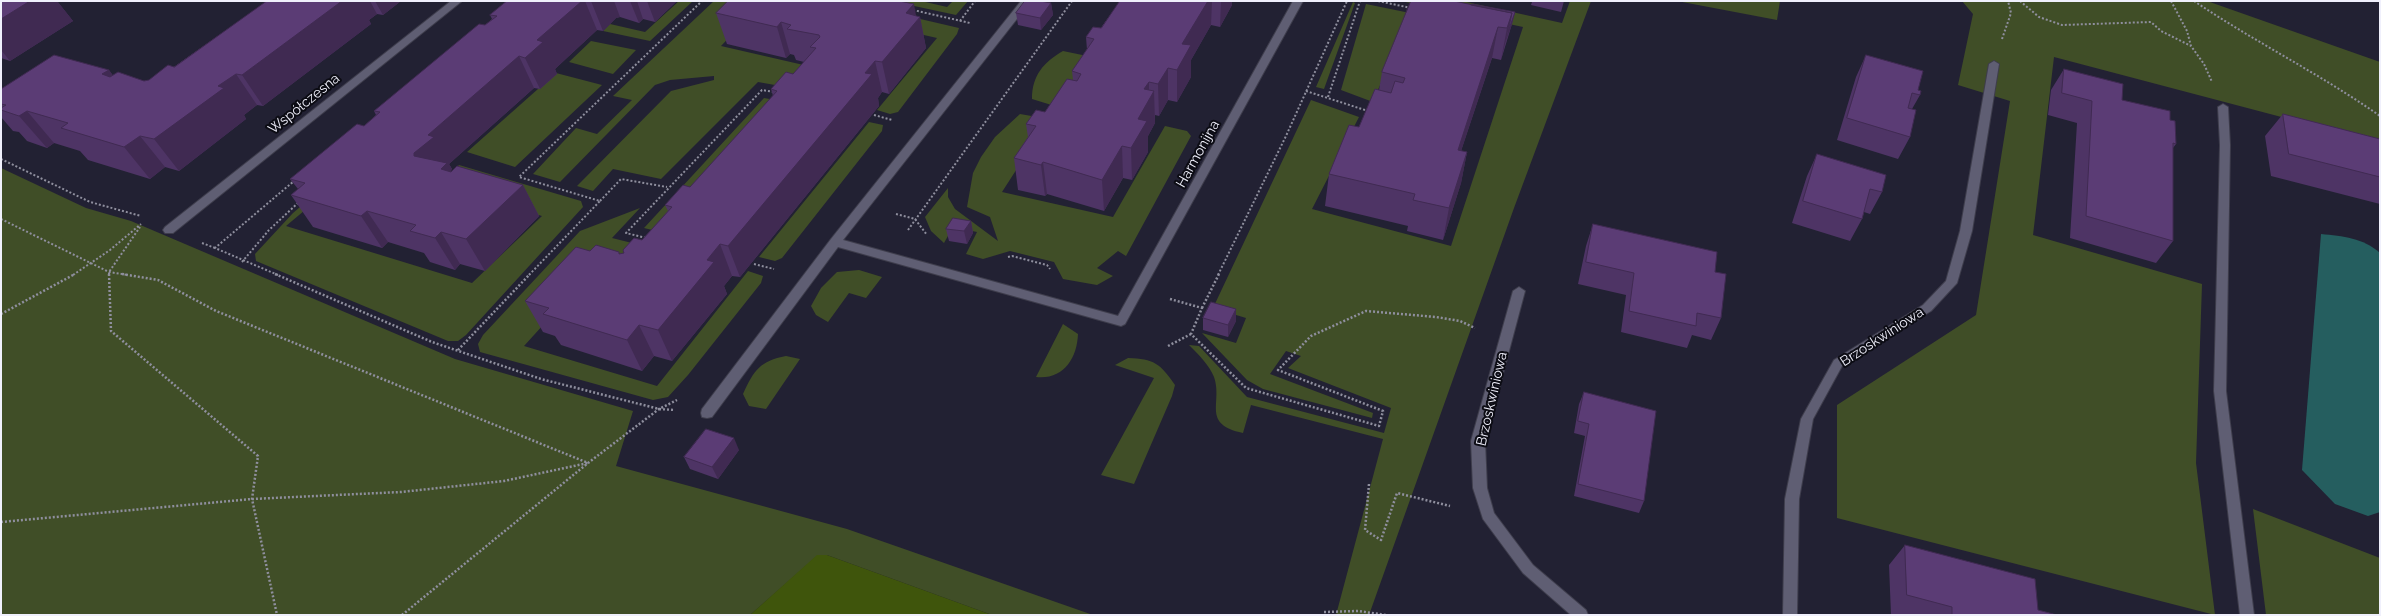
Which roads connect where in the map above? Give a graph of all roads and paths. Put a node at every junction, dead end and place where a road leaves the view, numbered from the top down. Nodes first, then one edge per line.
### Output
1 (456, 1) edge
2 (702, 1) edge
3 (975, 1) edge
4 (1026, 1) edge
5 (1072, 1) edge
6 (1298, 1) edge
7 (1347, 1) edge
8 (1360, 1) edge
9 (1378, 1) edge
10 (2008, 1) edge
11 (2020, 1) edge
12 (2171, 1) edge
13 (2194, 1) edge
14 (908, 9) edge
15 (1415, 9) edge
16 (960, 21) junction
17 (969, 30) dead end
18 (2191, 46) junction
19 (1994, 64) joint
20 (1306, 91) junction
21 (776, 92) edge
22 (1328, 97) junction
23 (2223, 107) joint
24 (1373, 112) edge
25 (874, 115) dead end
26 (2380, 116) edge
27 (898, 122) dead end
28 (1, 159) edge
29 (299, 176) edge
30 (667, 187) junction
31 (304, 198) edge
32 (600, 201) junction
33 (147, 218) junction
34 (1, 219) edge
35 (169, 230) joint
36 (648, 239) edge
37 (835, 242) junction
38 (890, 257) junction
39 (242, 262) junction
40 (89, 263) junction
41 (754, 264) dead end
42 (780, 271) dead end
43 (108, 272) junction
44 (1139, 290) junction
45 (1519, 291) dead end
46 (1202, 308) junction
47 (1, 314) edge
48 (1191, 334) junction
49 (1505, 342) junction
50 (1168, 346) dead end
51 (458, 350) junction
52 (680, 399) dead end
53 (659, 409) junction
54 (707, 414) joint
55 (588, 463) junction
56 (1369, 484) dead end
57 (252, 499) junction
58 (1488, 515) junction
59 (1, 522) edge
60 (1324, 612) dead end
61 (277, 615) edge
62 (402, 615) edge
63 (1386, 615) edge
64 (1581, 615) edge
65 (1790, 615) edge
66 (2247, 615) edge

1 - 35 street, Współczesna
2 - 32 path
3 - 16 path
4 - 37 street
5 - 38 path
6 - 44 street, Harmonijna
7 - 20 path
8 - 22 path
9 - 15 path
10 - 19 path
11 - 18 path
12 - 18 path
13 - 26 path
14 - 16 path
16 - 17 path
18 - 23 path
19 - 65 street, Brzoskwiniowa
20 - 22 path
20 - 46 path
21 - 30 path
22 - 24 path
23 - 66 street
25 - 27 path
28 - 33 path
29 - 39 path
30 - 32 path
30 - 36 path
31 - 39 path
32 - 51 path
33 - 35 path
33 - 40 path
33 - 43 path
34 - 40 path
37 - 38 street
37 - 54 street
38 - 44 street, Harmonijna
39 - 51 path
40 - 43 path
40 - 47 path
41 - 42 path
43 - 55 path
43 - 57 path
44 - 46 path
45 - 49 street, Brzoskwiniowa
46 - 48 path
48 - 49 path
48 - 50 path
49 - 58 street, Brzoskwiniowa
51 - 53 path
52 - 53 path
53 - 54 path
53 - 55 path
55 - 57 path
55 - 62 path
56 - 58 path
57 - 59 path
57 - 61 path
58 - 64 street, Brzoskwiniowa
60 - 63 path

